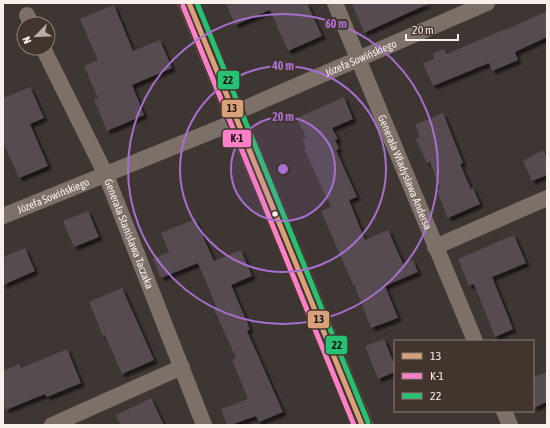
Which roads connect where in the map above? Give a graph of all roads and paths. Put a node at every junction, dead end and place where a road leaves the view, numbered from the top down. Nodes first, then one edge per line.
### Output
1 (189, 3) edge
2 (335, 3) edge
3 (487, 3) edge
4 (47, 56) edge
5 (358, 60) junction
6 (236, 117) junction
7 (106, 175) junction
8 (547, 198) edge
9 (3, 216) edge
10 (435, 247) junction
11 (475, 340) edge
12 (182, 367) junction
13 (504, 412) edge
14 (52, 425) edge
15 (204, 425) edge
16 (362, 425) edge
17 (510, 425) edge

1 - 6 main road
2 - 5 street, Generała Władysława Andersa
3 - 5 street, Józefa Sowińskiego
4 - 7 street, Generała Stanisława Taczaka
5 - 6 street, Józefa Sowińskiego
5 - 10 street, Generała Władysława Andersa
6 - 7 street, Józefa Sowińskiego
6 - 16 main road
7 - 9 street, Józefa Sowińskiego
7 - 12 street, Generała Stanisława Taczaka
8 - 10 street
10 - 11 street, Generała Władysława Andersa
12 - 14 street
12 - 15 street, Generała Stanisława Taczaka
13 - 17 street

